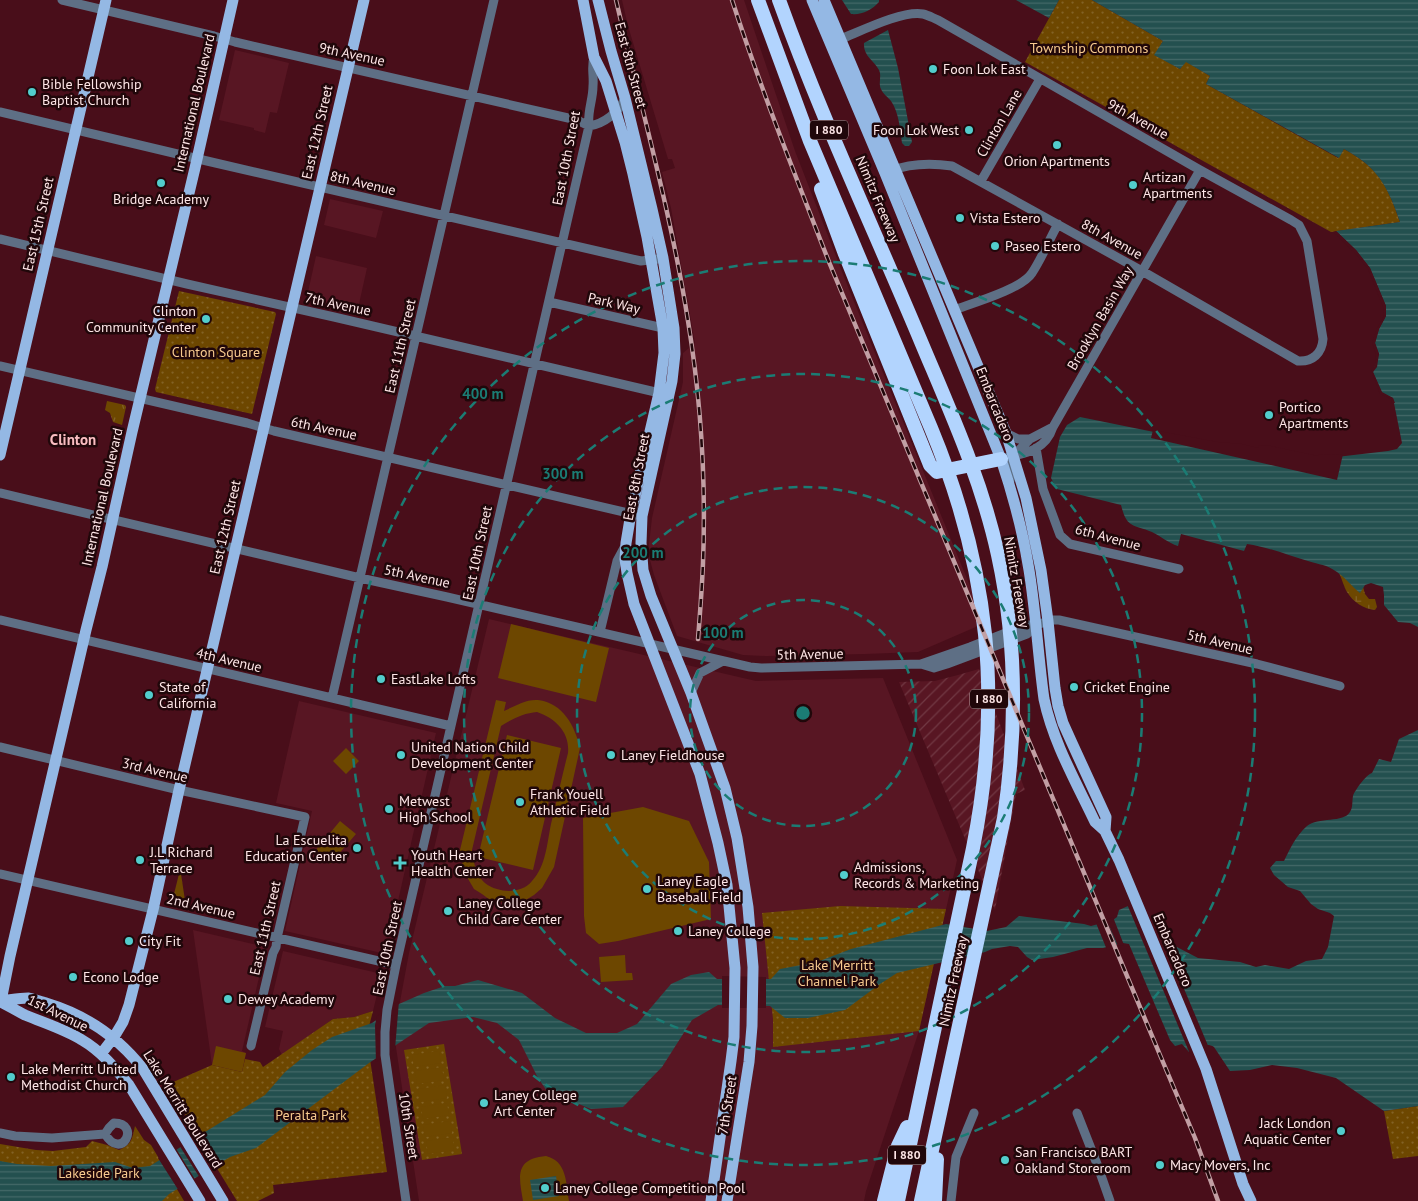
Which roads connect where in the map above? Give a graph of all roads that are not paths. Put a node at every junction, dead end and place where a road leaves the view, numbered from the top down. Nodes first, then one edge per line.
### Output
1 (62, 0) edge
2 (233, 0) edge
3 (364, 0) edge
4 (494, 0) edge
5 (583, 0) edge
6 (598, 0) edge
7 (758, 0) edge
8 (779, 0) edge
9 (812, 0) edge
10 (824, 0) edge
11 (105, 5) edge
12 (224, 38) junction
13 (842, 39) junction
14 (594, 58) junction
15 (781, 64) junction
16 (348, 67) junction
17 (1040, 79) junction
18 (472, 96) junction
19 (625, 98) junction
20 (616, 111) junction
21 (0, 112) edge
22 (589, 126) junction
23 (75, 130) junction
24 (197, 159) junction
25 (1200, 170) junction
26 (890, 171) junction
27 (981, 181) junction
28 (319, 187) junction
29 (444, 215) junction
30 (1058, 224) junction
31 (0, 239) edge
32 (562, 242) junction
33 (48, 250) junction
34 (657, 259) junction
35 (1142, 271) junction
36 (168, 279) junction
37 (549, 302) junction
38 (292, 308) junction
39 (954, 310) junction
40 (669, 328) junction
41 (416, 336) junction
42 (1318, 354) joint
43 (534, 364) junction
44 (0, 366) edge
45 (20, 371) junction
46 (664, 394) junction
47 (140, 399) junction
48 (1053, 427) junction
49 (263, 428) junction
50 (1006, 433) junction
51 (1030, 439) junction
52 (1036, 448) junction
53 (0, 455) edge
54 (388, 456) junction
55 (1007, 457) junction
56 (506, 484) junction
57 (0, 493) edge
58 (637, 514) junction
59 (113, 520) junction
60 (626, 543) junction
61 (236, 548) junction
62 (1179, 569) dead end
63 (360, 578) junction
64 (479, 604) junction
65 (0, 620) edge
66 (1048, 621) junction
67 (1036, 626) junction
68 (600, 632) junction
69 (84, 640) junction
70 (650, 644) junction
71 (672, 649) junction
72 (723, 661) junction
73 (208, 669) junction
74 (1340, 686) dead end
75 (690, 693) junction
76 (332, 698) junction
77 (452, 726) junction
78 (0, 747) edge
79 (56, 761) junction
80 (179, 790) junction
81 (305, 817) joint
82 (1105, 831) junction
83 (0, 874) edge
84 (28, 881) junction
85 (153, 910) junction
86 (277, 938) junction
87 (396, 965) junction
88 (0, 1001) edge
89 (753, 1013) joint
90 (734, 1015) joint
91 (114, 1038) junction
92 (251, 1046) dead end
93 (101, 1054) junction
94 (385, 1054) joint
95 (917, 1108) junction
96 (974, 1113) dead end
97 (1077, 1113) dead end
98 (940, 1114) junction
99 (0, 1133) edge
100 (105, 1134) dead end
101 (1243, 1184) junction
102 (199, 1200) edge
103 (223, 1201) edge
104 (406, 1201) edge
105 (711, 1201) edge
106 (727, 1201) edge
107 (884, 1201) edge
108 (898, 1201) edge
109 (921, 1201) edge
110 (934, 1201) edge
111 (951, 1201) edge
112 (1110, 1201) edge
113 (1246, 1201) edge
114 (1251, 1201) edge

1 - 11 street, 9th Avenue
2 - 12 main road, International Boulevard
3 - 16 main road, East 12th Street
4 - 18 street, East 11th Street
5 - 14 main road, East 8th Street
6 - 19 main road, East 8th Street
7 - 15 highway, Nimitz Freeway / I 880
8 - 98 highway, Nimitz Freeway / I 880
9 - 26 main road, Embarcadero
10 - 13 main road, Embarcadero
11 - 12 street, 9th Avenue
11 - 23 main road, East 15th Street
12 - 16 street, 9th Avenue
12 - 24 main road, International Boulevard
13 - 17 street, 9th Avenue
13 - 26 main road, Embarcadero
14 - 20 main road, East 8th Street
14 - 22 street, East 10th Street
15 - 55 highway
15 - 95 highway, Nimitz Freeway / I 880
16 - 18 street, 9th Avenue
16 - 28 main road, East 12th Street
17 - 25 street, 9th Avenue
17 - 27 street, Clinton Lane
18 - 22 street, 9th Avenue
18 - 29 street, East 11th Street
19 - 20 street
19 - 34 main road, East 8th Street
20 - 22 street
20 - 34 main road, East 8th Street
21 - 23 street, 8th Avenue
22 - 32 street, East 10th Street
23 - 24 street, 8th Avenue
23 - 33 main road, East 15th Street
24 - 28 street, 8th Avenue
24 - 36 main road, International Boulevard
25 - 35 street, Brooklyn Basin Way
25 - 42 street, 9th Avenue
26 - 27 street, 8th Avenue
26 - 39 main road, Embarcadero
26 - 55 main road, Embarcadero
27 - 30 street, 8th Avenue
28 - 29 street, 8th Avenue
28 - 38 main road, East 12th Street
29 - 32 street, 8th Avenue
29 - 41 street, East 11th Street
30 - 35 street, 8th Avenue
30 - 39 street
31 - 33 street, 7th Avenue
32 - 34 street, 8th Avenue
32 - 37 street, East 10th Street
33 - 36 street, 7th Avenue
33 - 45 main road, East 15th Street
34 - 40 main road, East 8th Street
35 - 42 street, 8th Avenue
35 - 48 street, Brooklyn Basin Way
36 - 38 street, 7th Avenue
36 - 47 main road, International Boulevard
37 - 40 street, Park Way
37 - 43 street, East 10th Street
38 - 41 street, 7th Avenue
38 - 49 main road, East 12th Street
39 - 50 main road, Embarcadero
40 - 46 main road, East 8th Street
41 - 43 street, 7th Avenue
41 - 54 street, East 11th Street
43 - 46 street, 7th Avenue
43 - 56 street, East 10th Street
44 - 45 street, 6th Avenue
45 - 47 street, 6th Avenue
45 - 53 main road, East 15th Street
46 - 58 main road, East 8th Street
47 - 49 street, 6th Avenue
47 - 59 main road, International Boulevard
48 - 51 street
48 - 52 street, Brooklyn Basin Way
49 - 54 street, 6th Avenue
49 - 61 main road, East 12th Street
50 - 51 street
50 - 55 main road, Embarcadero
51 - 55 street
52 - 55 street, Brooklyn Basin Way
52 - 62 street, 6th Avenue
54 - 56 street, 6th Avenue
54 - 63 street, East 11th Street
55 - 66 main road, Embarcadero
55 - 67 main road, Embarcadero
56 - 58 street, 6th Avenue
56 - 64 street, East 10th Street
57 - 59 street, 5th Avenue
58 - 60 main road, East 8th Street
58 - 71 main road, East 8th Street
59 - 61 street, 5th Avenue
59 - 69 main road, International Boulevard
60 - 68 street, East 8th Street
60 - 70 main road, East 8th Street
61 - 63 street, 5th Avenue
61 - 73 main road, East 12th Street
63 - 64 street, 5th Avenue
63 - 76 street, East 11th Street
64 - 68 street, 5th Avenue
64 - 77 street, East 10th Street
65 - 69 street, 4th Avenue
66 - 67 street, 5th Avenue
66 - 74 street, 5th Avenue
66 - 82 main road, Embarcadero
67 - 72 street, 5th Avenue
67 - 82 main road, Embarcadero
68 - 70 street, 5th Avenue
69 - 73 street, 4th Avenue
69 - 79 main road, International Boulevard
70 - 71 street, 5th Avenue
70 - 90 main road, East 8th Street
71 - 72 street, 5th Avenue
71 - 75 main road, East 8th Street
72 - 75 street
73 - 76 street, 4th Avenue
73 - 80 main road, East 12th Street
75 - 89 main road, East 8th Street
76 - 77 street, 4th Avenue
77 - 87 street, East 10th Street
78 - 79 street, 3rd Avenue
79 - 80 street, 3rd Avenue
79 - 84 main road, International Boulevard
80 - 81 street, 3rd Avenue
80 - 85 main road, East 12th Street
81 - 86 street, East 11th Street
82 - 101 main road, Embarcadero
83 - 84 street, 2nd Avenue
84 - 85 street, 2nd Avenue
84 - 88 main road, International Boulevard
85 - 86 street, 2nd Avenue
85 - 91 main road, East 12th Street
86 - 87 street, 2nd Avenue
86 - 92 street, East 11th Street
87 - 94 street, East 10th Street
88 - 91 main road, 1st Avenue
88 - 93 main road, 1st Avenue
89 - 106 main road, 7th Street
90 - 105 main road, 7th Street
91 - 93 main road, East 12th Street
91 - 103 main road, Lake Merritt Boulevard
93 - 102 main road
94 - 104 street, 10th Street
95 - 107 highway
95 - 108 highway, Nimitz Freeway / I 880
96 - 111 street
97 - 112 street
98 - 109 highway, Nimitz Freeway / I 880
98 - 110 highway
99 - 100 street
101 - 113 main road
101 - 114 main road

